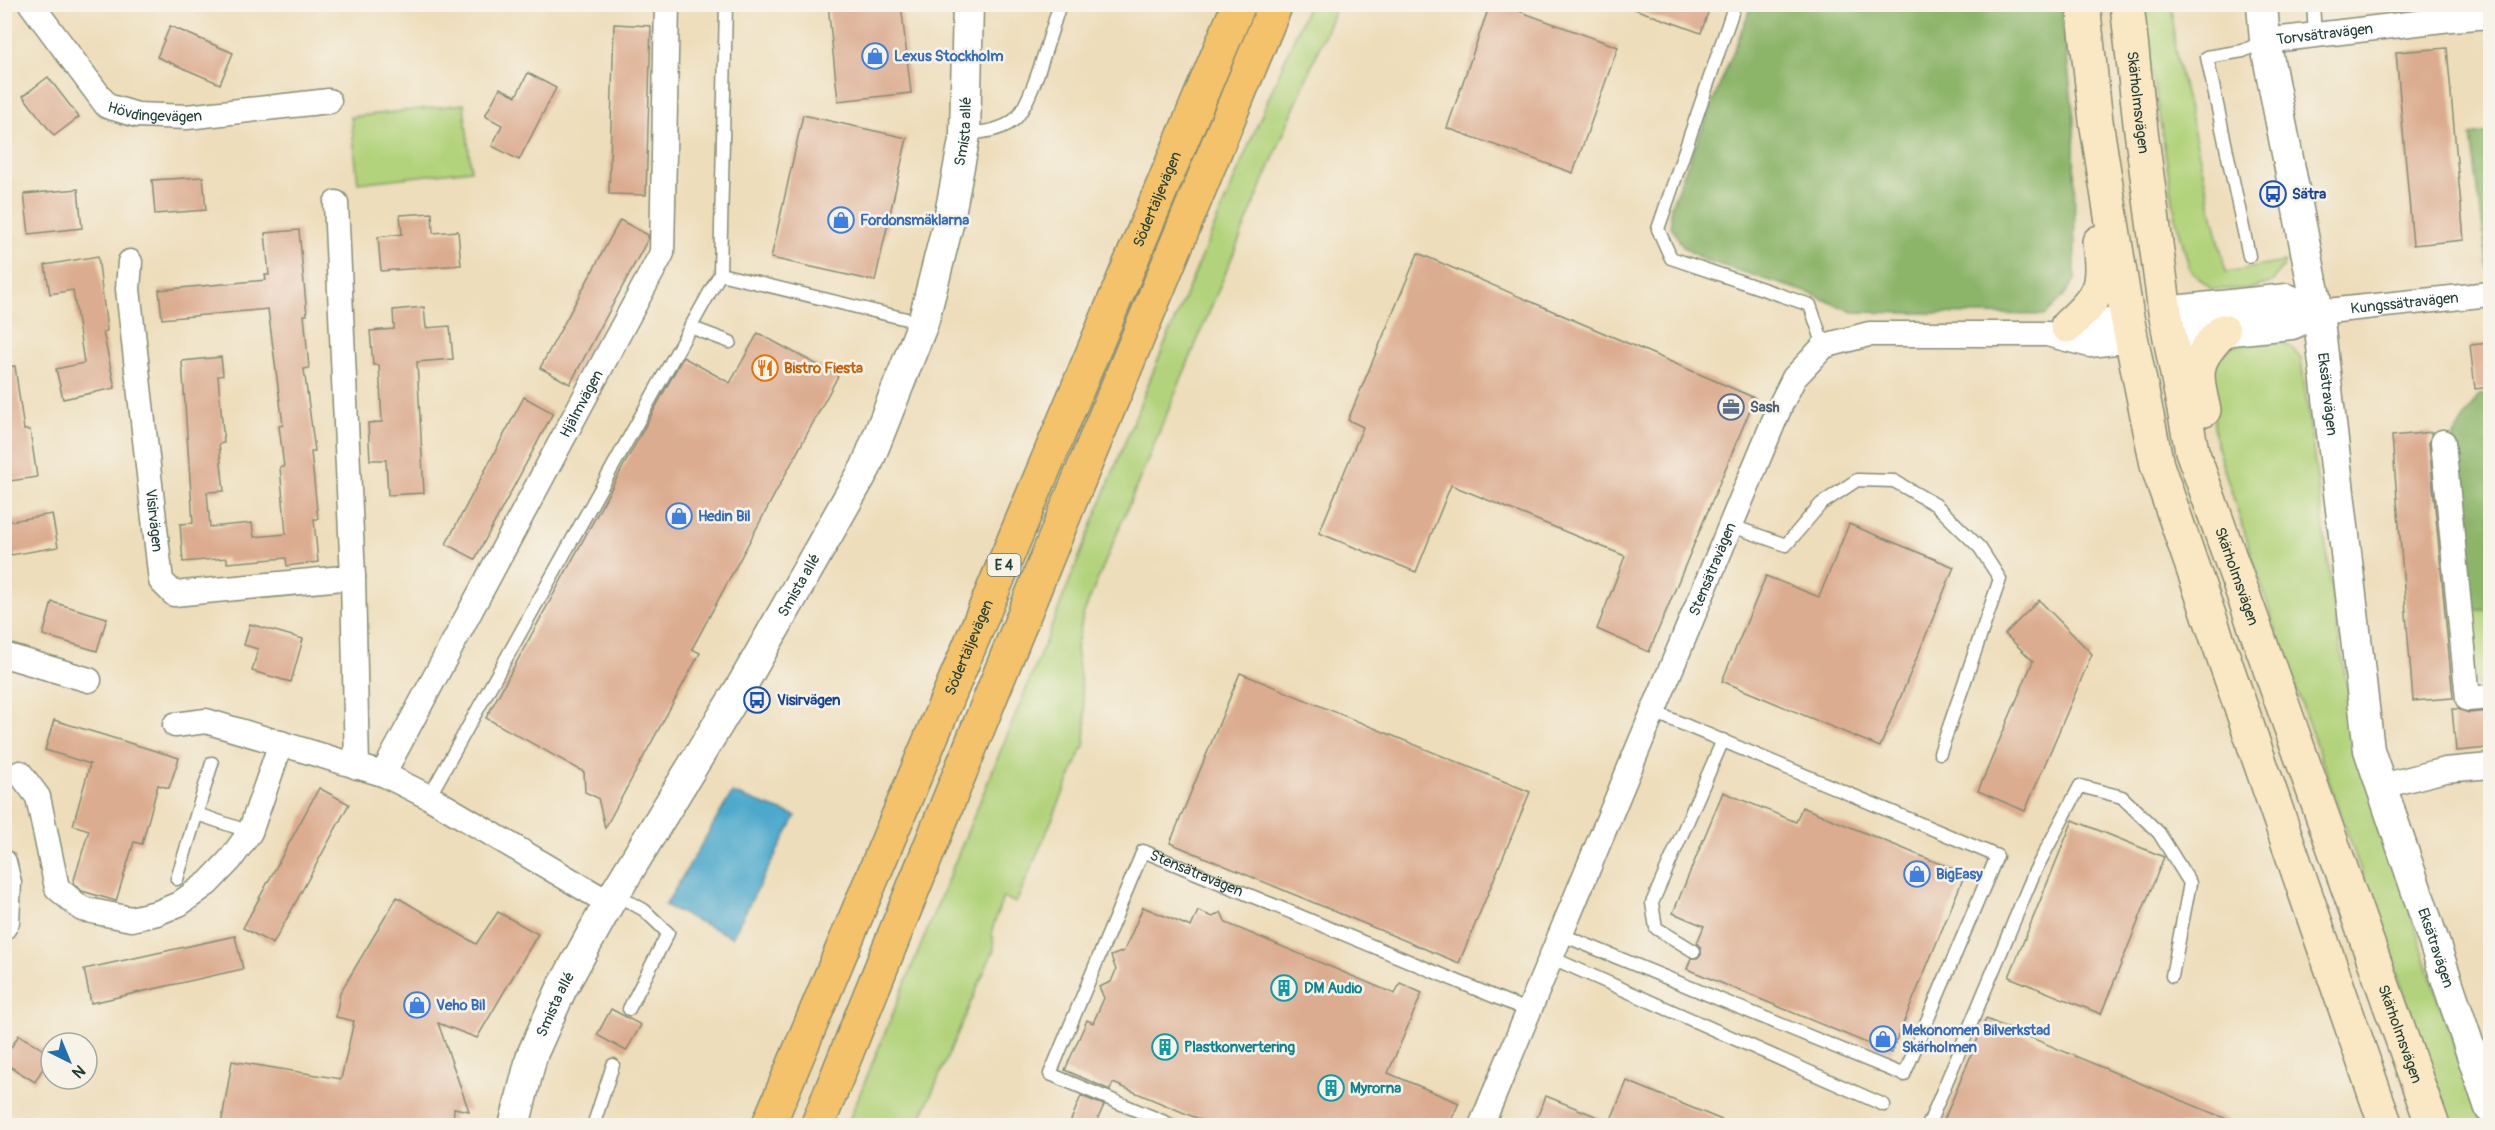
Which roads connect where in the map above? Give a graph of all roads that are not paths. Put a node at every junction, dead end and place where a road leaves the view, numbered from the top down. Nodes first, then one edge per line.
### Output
1 (31, 4) edge
2 (668, 4) edge
3 (726, 4) edge
4 (968, 4) edge
5 (1060, 4) edge
6 (1239, 4) edge
7 (1276, 4) edge
8 (1736, 4) edge
9 (2083, 4) edge
10 (2127, 4) edge
11 (2262, 4) edge
12 (2313, 4) edge
13 (2490, 16) edge
14 (2315, 34) junction
15 (2265, 41) junction
16 (329, 101) dead end
17 (964, 135) junction
18 (2103, 166) junction
19 (336, 203) dead end
20 (2249, 256) dead end
21 (130, 262) dead end
22 (720, 274) junction
23 (2490, 294) edge
24 (2318, 312) junction
25 (923, 323) junction
26 (2168, 324) junction
27 (690, 327) junction
28 (2129, 329) junction
29 (2057, 330) junction
30 (2223, 331) junction
31 (730, 342) dead end
32 (1824, 346) junction
33 (2443, 442) dead end
34 (2219, 524) junction
35 (1732, 526) junction
36 (353, 577) junction
37 (4, 655) edge
38 (89, 680) dead end
39 (2490, 697) edge
40 (1654, 712) junction
41 (175, 725) dead end
42 (1723, 740) junction
43 (281, 743) junction
44 (1940, 753) dead end
45 (212, 763) dead end
46 (2490, 766) edge
47 (357, 767) junction
48 (20, 773) dead end
49 (383, 774) junction
50 (2382, 786) junction
51 (429, 797) junction
52 (197, 814) junction
53 (250, 832) junction
54 (4, 862) edge
55 (177, 879) dead end
56 (612, 898) junction
57 (4, 927) edge
58 (1560, 934) junction
59 (1694, 951) dead end
60 (1550, 957) junction
61 (2172, 976) dead end
62 (628, 1009) dead end
63 (1529, 1011) junction
64 (613, 1065) dead end
65 (2484, 1069) edge
66 (1884, 1105) dead end
67 (2490, 1108) edge
68 (514, 1125) edge
69 (594, 1125) edge
70 (768, 1125) edge
71 (817, 1125) edge
72 (1174, 1125) edge
73 (1481, 1125) edge
74 (1928, 1125) edge
75 (2386, 1125) edge
76 (2433, 1125) edge

1 - 16 street, Hövdingevägen
2 - 49 street, Hjälmvägen
3 - 22 lane
4 - 17 street, Smista allé
5 - 17 lane
6 - 70 highway, Södertäljevägen / E 4
7 - 71 highway, E 4
8 - 32 lane
9 - 18 main road
10 - 26 main road, Skärholmsvägen
11 - 15 street, Eksätravägen
12 - 14 lane
13 - 14 street, Torvsätravägen
14 - 15 street, Torvsätravägen
15 - 20 lane
15 - 24 street, Eksätravägen
17 - 25 street, Smista allé
18 - 28 main road
18 - 29 main road
19 - 36 street
21 - 36 street, Visirvägen
22 - 25 lane
22 - 27 lane
23 - 24 street, Kungssätravägen
24 - 26 street, Kungssätravägen
24 - 30 street, Kungssätravägen
24 - 50 street, Eksätravägen
25 - 56 street, Smista allé
26 - 28 main road
26 - 30 street, Kungssätravägen
26 - 34 main road, Skärholmsvägen
27 - 31 lane
27 - 51 lane
28 - 29 street
28 - 75 main road
29 - 32 street
30 - 34 main road
32 - 35 street, Stensätravägen
33 - 39 street
34 - 76 main road, Skärholmsvägen
35 - 40 street, Stensätravägen
35 - 44 lane
36 - 47 street
37 - 38 street
40 - 42 lane
40 - 58 street, Stensätravägen
41 - 43 street
42 - 58 lane
42 - 59 lane
43 - 47 street
43 - 53 street
45 - 52 lane
46 - 50 street
47 - 49 street
48 - 53 street
49 - 51 street
50 - 65 street, Eksätravägen
51 - 56 street
52 - 53 lane
52 - 55 lane
54 - 57 street
56 - 62 lane
56 - 68 street, Smista allé
58 - 60 street, Stensätravägen
60 - 63 street, Stensätravägen
60 - 66 lane
61 - 74 lane
63 - 72 lane, Stensätravägen
63 - 73 street, Stensätravägen
64 - 69 lane
65 - 67 street, Eksätravägen

